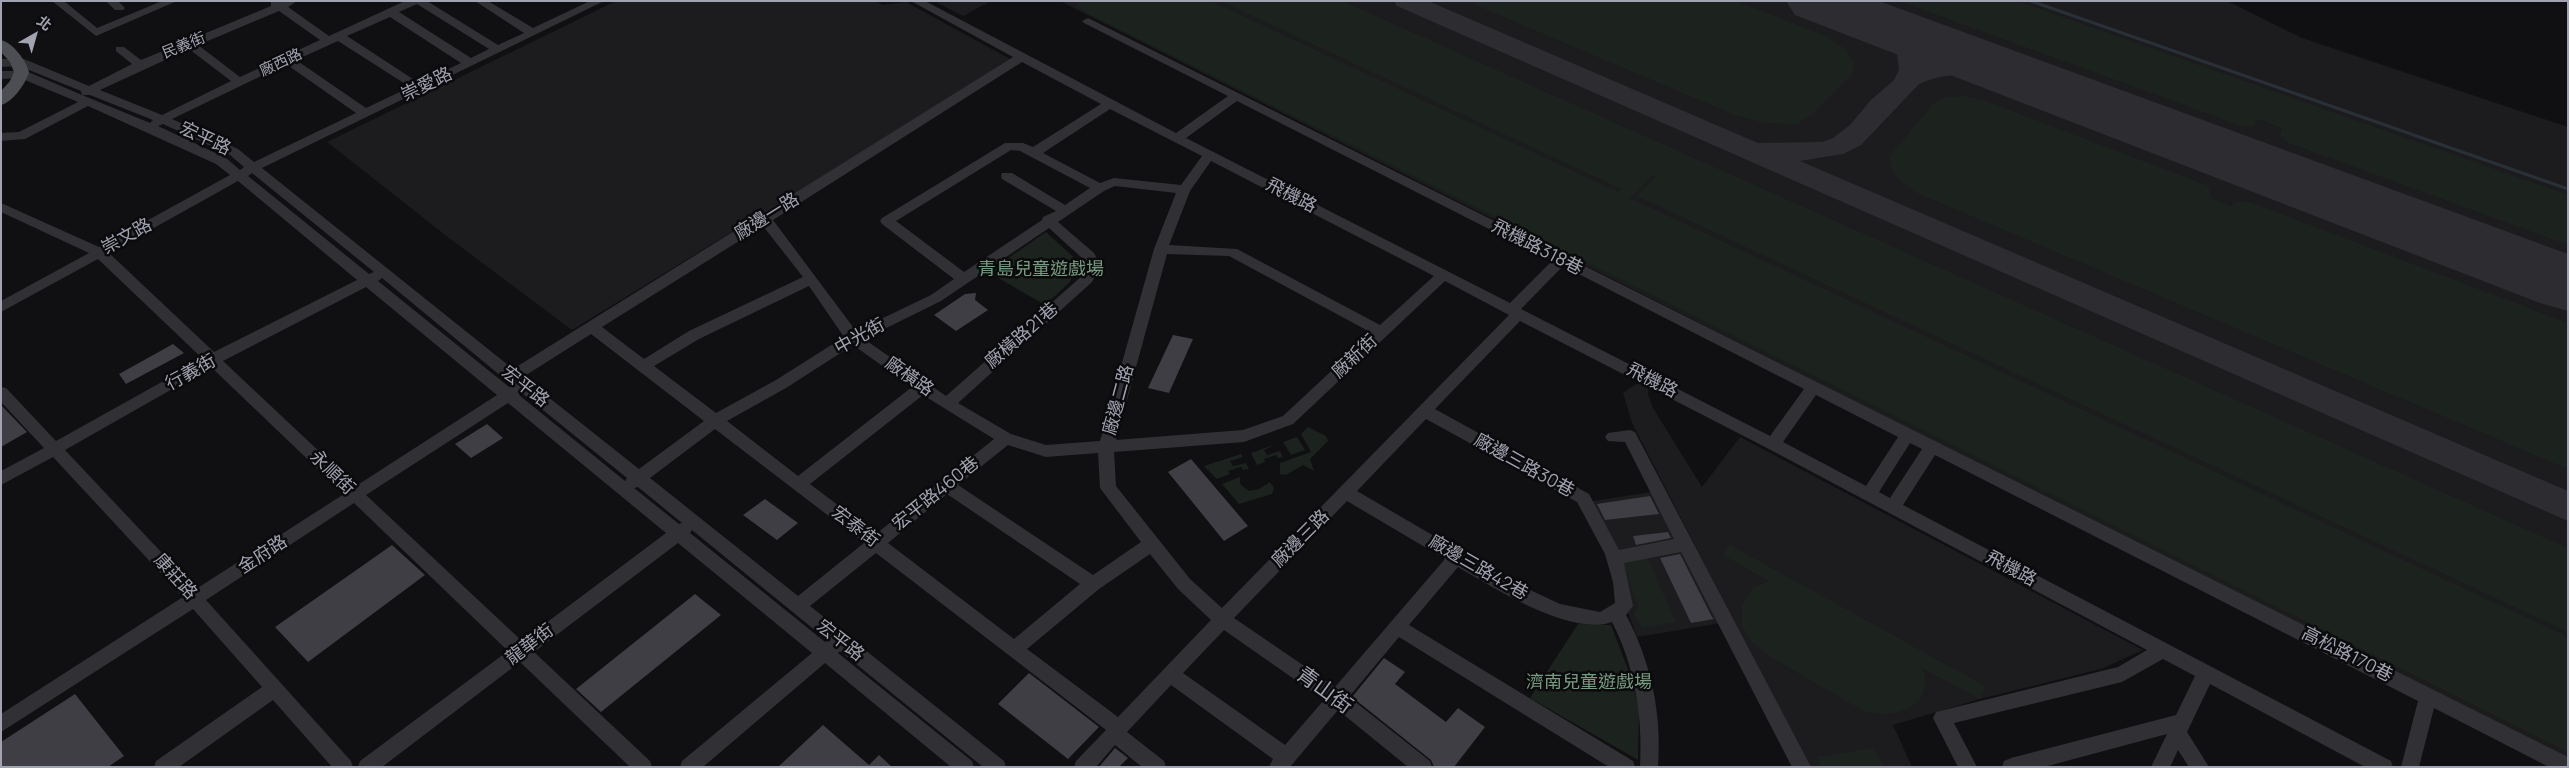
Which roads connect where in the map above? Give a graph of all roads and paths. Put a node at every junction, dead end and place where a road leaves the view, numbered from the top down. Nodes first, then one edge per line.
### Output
1 (57, 1) edge
2 (292, 1) edge
3 (417, 1) edge
4 (480, 1) edge
5 (599, 1) edge
6 (916, 1) edge
7 (169, 2) edge
8 (276, 4) edge
9 (391, 12) junction
10 (1088, 21) dead end
11 (532, 33) junction
12 (334, 39) junction
13 (1, 44) edge
14 (190, 44) junction
15 (120, 49) dead end
16 (498, 50) junction
17 (1022, 57) junction
18 (288, 60) junction
19 (1, 63) edge
20 (470, 63) junction
21 (140, 65) junction
22 (21, 68) junction
23 (1, 75) edge
24 (240, 82) junction
25 (419, 88) junction
26 (86, 96) junction
27 (1236, 96) junction
28 (1, 100) edge
29 (1110, 104) junction
30 (366, 114) junction
31 (156, 123) junction
32 (1, 137) edge
33 (1177, 138) junction
34 (1035, 152) junction
35 (1209, 155) junction
36 (254, 167) junction
37 (238, 175) junction
38 (1007, 176) dead end
39 (1099, 188) junction
40 (1184, 190) junction
41 (1, 207) edge
42 (1064, 210) junction
43 (765, 219) junction
44 (1048, 220) junction
45 (1161, 249) junction
46 (98, 252) junction
47 (1561, 260) junction
48 (382, 272) junction
49 (1444, 274) junction
50 (368, 279) junction
51 (811, 279) junction
52 (964, 279) junction
53 (1, 307) edge
54 (1516, 311) junction
55 (592, 327) junction
56 (1381, 332) junction
57 (853, 338) junction
58 (214, 359) junction
59 (643, 366) junction
60 (518, 381) junction
61 (922, 387) junction
62 (1814, 388) junction
63 (1, 392) edge
64 (508, 395) junction
65 (947, 404) junction
66 (1425, 411) junction
67 (715, 421) junction
68 (1908, 434) junction
69 (1613, 437) dead end
70 (1006, 438) junction
71 (1773, 444) junction
72 (1106, 447) junction
73 (1932, 447) junction
74 (56, 449) junction
75 (1, 478) edge
76 (639, 478) junction
77 (799, 484) junction
78 (947, 486) junction
79 (623, 490) junction
80 (1346, 493) junction
81 (1869, 494) junction
82 (354, 495) junction
83 (1893, 507) junction
84 (692, 523) junction
85 (677, 534) junction
86 (876, 543) junction
87 (1152, 544) junction
88 (1685, 544) junction
89 (1456, 558) junction
90 (1614, 558) junction
91 (1092, 584) junction
92 (195, 599) junction
93 (797, 607) junction
94 (1616, 613) junction
95 (1222, 619) junction
96 (1398, 627) junction
97 (840, 640) junction
98 (1014, 649) junction
99 (2162, 650) junction
100 (522, 651) junction
101 (826, 652) junction
102 (1168, 673) junction
103 (2206, 673) junction
104 (275, 688) junction
105 (1337, 698) junction
106 (2425, 706) dead end
107 (1, 724) edge
108 (2179, 728) junction
109 (1116, 730) junction
110 (1282, 762) edge
111 (2568, 766) edge
112 (162, 767) edge
113 (344, 767) edge
114 (367, 767) edge
115 (643, 767) edge
116 (689, 767) edge
117 (964, 767) edge
118 (997, 767) edge
119 (1083, 767) edge
120 (1157, 767) edge
121 (1423, 767) edge
122 (1626, 767) edge
123 (1650, 767) edge
124 (1802, 767) edge
125 (1968, 767) edge
126 (2011, 767) edge
127 (2160, 767) edge
128 (2200, 767) edge
129 (2384, 767) edge
130 (2410, 767) edge

1 - 7 street
2 - 8 street, 民義街
3 - 9 street, 廠西路
3 - 16 street
4 - 11 street
5 - 11 street, 崇愛路
6 - 17 street, 飛機路
8 - 12 street
8 - 14 street, 民義街
9 - 12 street, 廠西路
9 - 20 street
10 - 27 street, 飛機路318巷
11 - 16 street, 崇愛路
12 - 18 street, 廠西路
12 - 25 street
13 - 22 main road
14 - 21 street, 民義街
14 - 24 street
15 - 21 street
16 - 20 street, 崇愛路
17 - 29 street, 飛機路
17 - 43 street, 廠邊一路
18 - 24 street, 廠西路
18 - 30 street
19 - 22 street
20 - 25 street, 崇愛路
21 - 26 street, 民義街
22 - 23 street, 宏平路
22 - 26 street, 宏平路
22 - 28 main road
24 - 31 street, 廠西路
25 - 30 street, 崇愛路
26 - 31 street, 宏平路
26 - 32 street, 民義街
27 - 33 street
27 - 47 street, 飛機路318巷
29 - 33 street, 飛機路
29 - 34 street
30 - 36 street, 崇愛路
31 - 36 street, 宏平路
31 - 37 street, 宏平路
33 - 35 street, 飛機路
34 - 39 street
34 - 52 street
35 - 40 street, 廠邊二路
35 - 49 street, 飛機路
36 - 37 street, 崇文路
36 - 48 street, 宏平路
37 - 46 street, 崇文路
37 - 50 street, 宏平路
38 - 42 street
39 - 40 street
39 - 42 street, 中光街
40 - 45 street, 廠邊二路
41 - 46 street, 永順街
42 - 44 street, 中光街
43 - 51 street, 廠橫路
43 - 55 street, 廠邊一路
44 - 52 street, 中光街
44 - 65 street, 廠橫路21巷
45 - 56 street, 廠新街
45 - 72 street, 廠邊二路
46 - 53 street, 崇文路
46 - 58 street, 永順街
47 - 54 street, 廠邊三路
47 - 62 street, 飛機路318巷
48 - 50 street, 行義街
48 - 60 street, 宏平路
49 - 54 street, 飛機路
49 - 56 street
50 - 58 street, 行義街
50 - 64 street, 宏平路
51 - 57 street, 廠橫路
51 - 59 street
52 - 57 street, 中光街
54 - 66 street, 廠邊三路
54 - 71 street, 飛機路
55 - 59 street, 宏泰街
55 - 60 street, 廠邊一路
56 - 72 street, 廠新街
57 - 61 street, 廠橫路
57 - 67 street, 中光街
58 - 74 street, 行義街
58 - 82 street, 永順街
59 - 67 street, 宏泰街
60 - 64 street, 金府路
60 - 76 street, 宏平路
61 - 65 street, 廠橫路
61 - 77 street
62 - 68 street, 飛機路318巷
62 - 71 street
63 - 74 street, 康莊路
64 - 79 street, 宏平路
64 - 82 street, 金府路
65 - 70 street, 廠橫路
66 - 80 street, 廠邊三路
66 - 90 street, 廠邊三路30巷
67 - 76 street, 中光街
67 - 77 street, 宏泰街
68 - 73 street, 高松路170巷
68 - 81 street
69 - 88 street
70 - 72 street, 廠橫路
70 - 78 street, 宏平路460巷
71 - 81 street, 飛機路
72 - 87 street, 廠邊二路
73 - 83 street
73 - 111 street, 高松路170巷
74 - 75 street, 行義街
74 - 92 street, 康莊路
76 - 79 street, 中光街
76 - 84 street, 宏平路
77 - 86 street, 宏泰街
78 - 86 street, 宏平路460巷
78 - 91 street
79 - 85 street, 宏平路
80 - 89 street, 廠邊三路42巷
80 - 95 street, 廠邊三路
81 - 83 street, 飛機路
82 - 92 street, 金府路
82 - 100 street, 永順街
83 - 99 street, 飛機路
84 - 85 street, 龍華街
84 - 93 street, 宏平路
85 - 100 street, 龍華街
85 - 101 street, 宏平路
86 - 93 street, 宏平路460巷
86 - 98 street, 宏泰街
87 - 91 street
87 - 95 street, 廠邊二路
88 - 90 street
88 - 124 street
89 - 94 street, 廠邊三路42巷
89 - 96 street
90 - 94 street, 廠邊三路30巷
91 - 98 street
92 - 104 street, 康莊路
92 - 107 street, 金府路
93 - 97 street, 宏平路
94 - 123 street
95 - 102 street, 廠邊三路
95 - 105 street, 青山街
96 - 105 street
96 - 122 street
97 - 101 street
97 - 118 street, 宏平路
98 - 109 street, 宏泰街
99 - 103 street, 飛機路
99 - 125 street
100 - 114 street, 龍華街
100 - 115 street, 永順街
101 - 116 street
101 - 117 street, 宏平路
102 - 109 street, 廠邊三路
102 - 110 street
103 - 108 street
103 - 129 street, 飛機路
104 - 112 street
104 - 113 street, 康莊路
105 - 110 street
105 - 121 street, 青山街
106 - 130 street
108 - 126 street
108 - 127 street
108 - 128 street
109 - 119 street, 廠邊三路
109 - 120 street, 宏泰街

